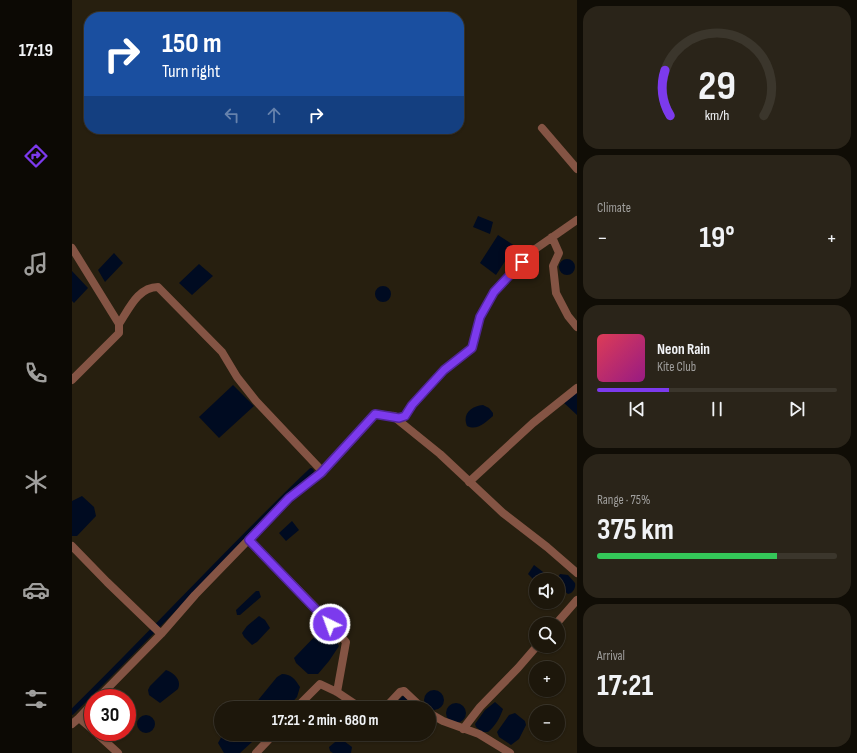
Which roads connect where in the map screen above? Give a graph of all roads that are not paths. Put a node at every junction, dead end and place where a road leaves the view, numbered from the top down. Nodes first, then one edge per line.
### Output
1 (542, 128) dead end
2 (577, 169) edge
3 (577, 220) edge
4 (552, 237) junction
5 (72, 248) edge
6 (119, 324) junction
7 (577, 327) edge
8 (72, 380) edge
9 (577, 388) edge
10 (393, 416) junction
11 (323, 472) junction
12 (470, 482) junction
13 (249, 540) junction
14 (72, 546) edge
15 (577, 573) edge
16 (577, 600) edge
17 (562, 617) edge
18 (160, 632) junction
19 (531, 653) edge
20 (106, 689) edge
21 (337, 692) junction
22 (303, 701) edge
23 (350, 701) edge
24 (392, 701) edge
25 (415, 701) edge
26 (84, 713) edge
27 (436, 716) edge
28 (79, 718) junction
29 (84, 722) edge
30 (72, 724) edge
31 (463, 729) junction
32 (105, 741) edge
33 (267, 741) edge
34 (118, 753) edge
35 (256, 753) edge
36 (510, 753) edge

1 - 2 street
3 - 4 street
4 - 7 street
4 - 10 street
5 - 6 street
6 - 8 street
6 - 11 street
9 - 12 street
10 - 11 street
10 - 12 street
11 - 13 street
12 - 15 street
13 - 18 street
13 - 21 street
14 - 18 street
16 - 17 street
18 - 20 street
19 - 31 street
21 - 22 street
21 - 23 street
24 - 25 street
26 - 28 street
27 - 31 street
28 - 29 street
28 - 30 street
31 - 36 street
32 - 34 street
33 - 35 street

